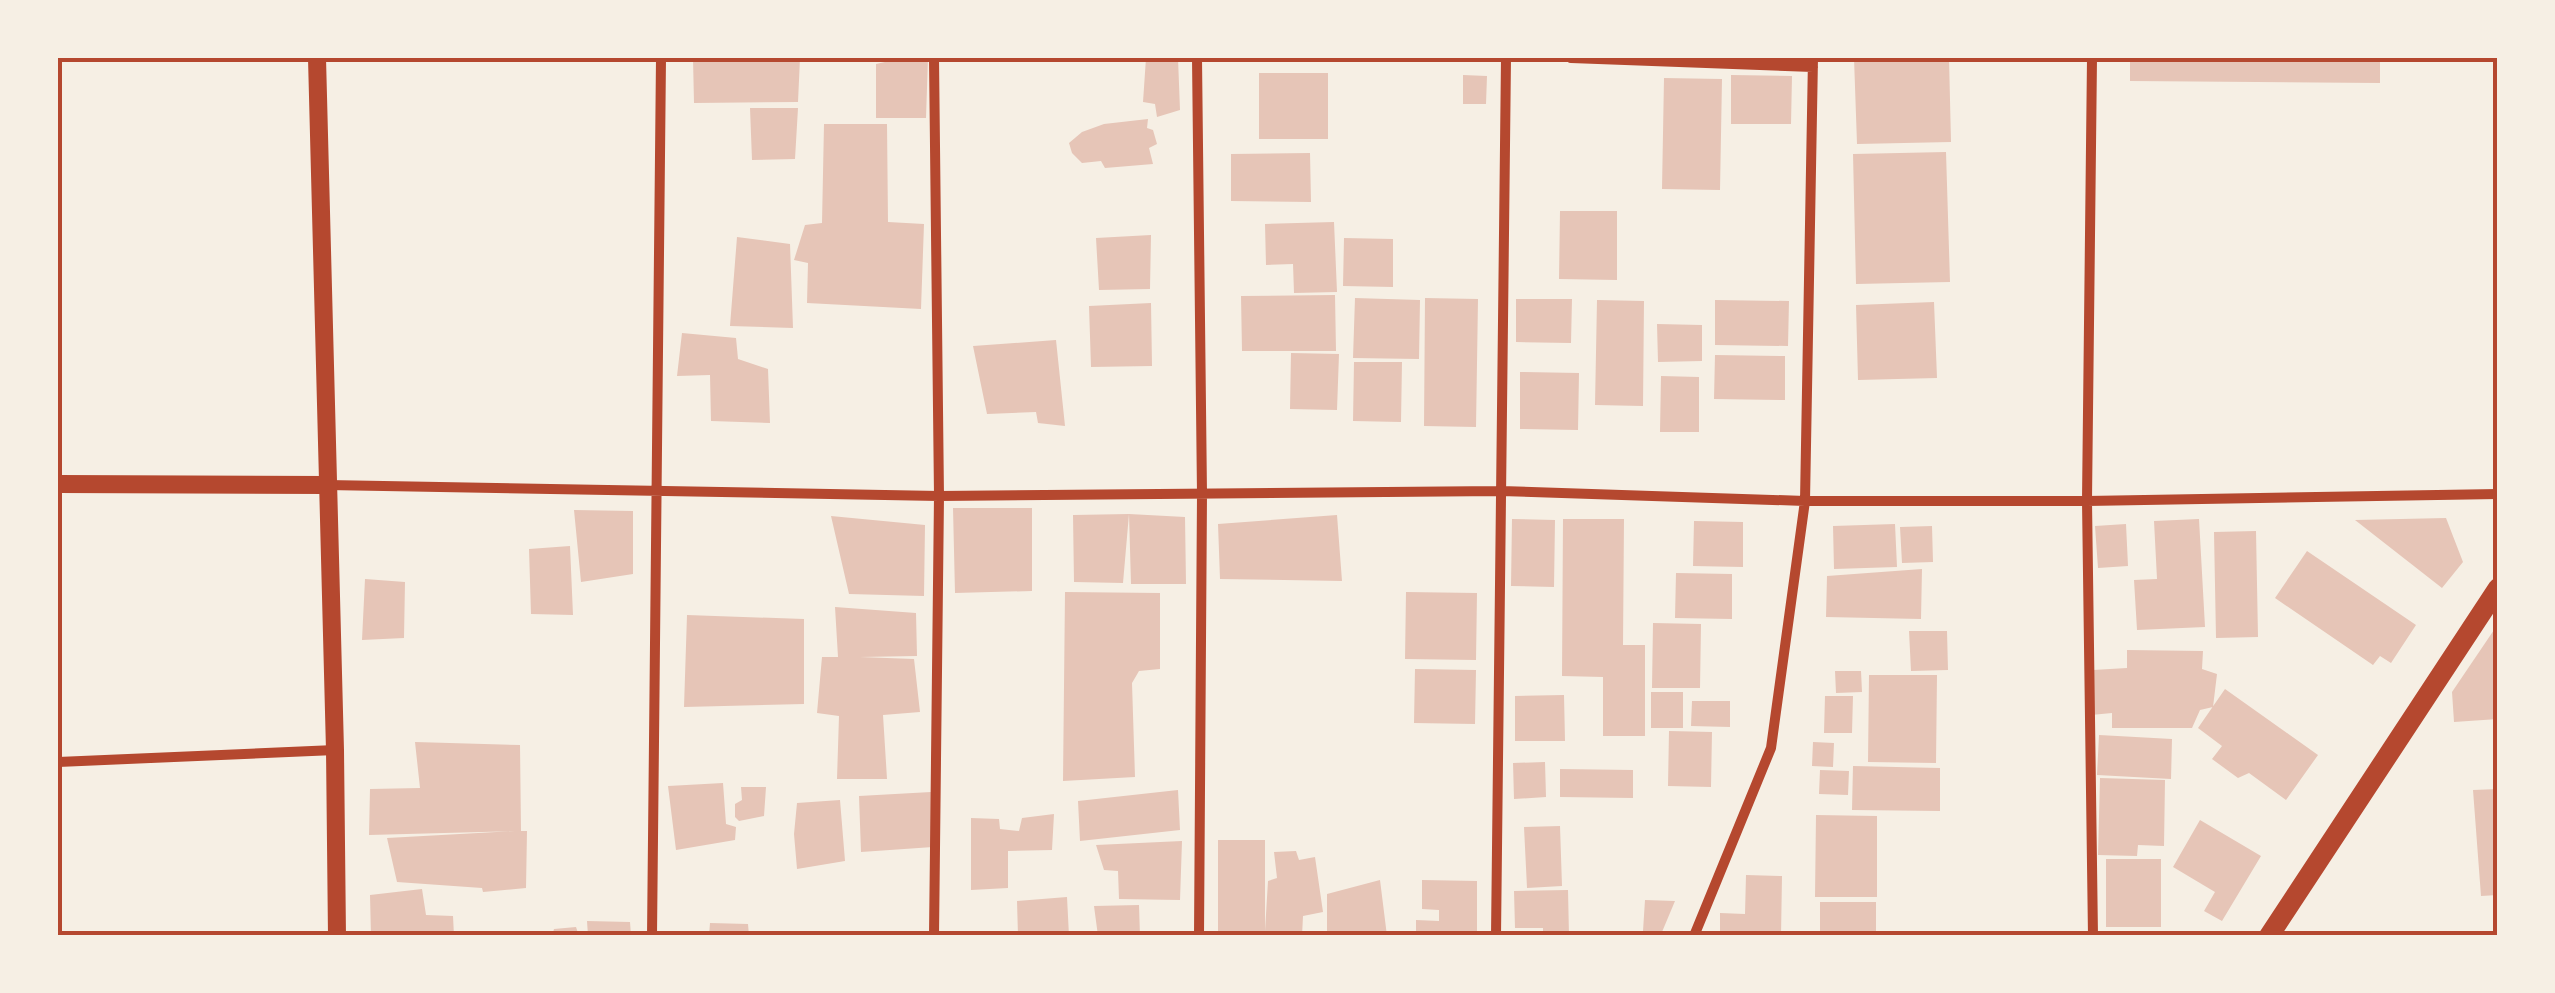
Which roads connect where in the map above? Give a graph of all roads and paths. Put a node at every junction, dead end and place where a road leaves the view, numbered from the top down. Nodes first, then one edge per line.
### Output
1 (317, 58) edge
2 (661, 58) edge
3 (934, 58) edge
4 (1198, 58) edge
5 (1506, 58) edge
6 (1571, 58) edge
7 (2092, 58) edge
8 (1813, 62) edge
9 (58, 484) edge
10 (326, 485) junction
11 (656, 489) junction
12 (1501, 491) junction
13 (1202, 494) junction
14 (2498, 494) edge
15 (938, 496) junction
16 (1805, 502) junction
17 (2087, 502) junction
18 (2498, 588) edge
19 (335, 750) junction
20 (58, 762) edge
21 (337, 936) edge
22 (652, 936) edge
23 (934, 936) edge
24 (1199, 936) edge
25 (1496, 936) edge
26 (1694, 936) edge
27 (2092, 936) edge
28 (2269, 936) edge

1 - 10 street
2 - 11 street
3 - 15 street
4 - 13 street
5 - 12 street
6 - 8 street
7 - 17 street
8 - 16 street
9 - 10 street
10 - 11 street
10 - 19 street
11 - 15 street
11 - 22 street
12 - 13 street
12 - 16 street
12 - 25 street
13 - 15 street
13 - 24 street
14 - 17 street
15 - 23 street
16 - 17 street
16 - 26 street
17 - 27 street
18 - 28 main road
19 - 20 street
19 - 21 street

